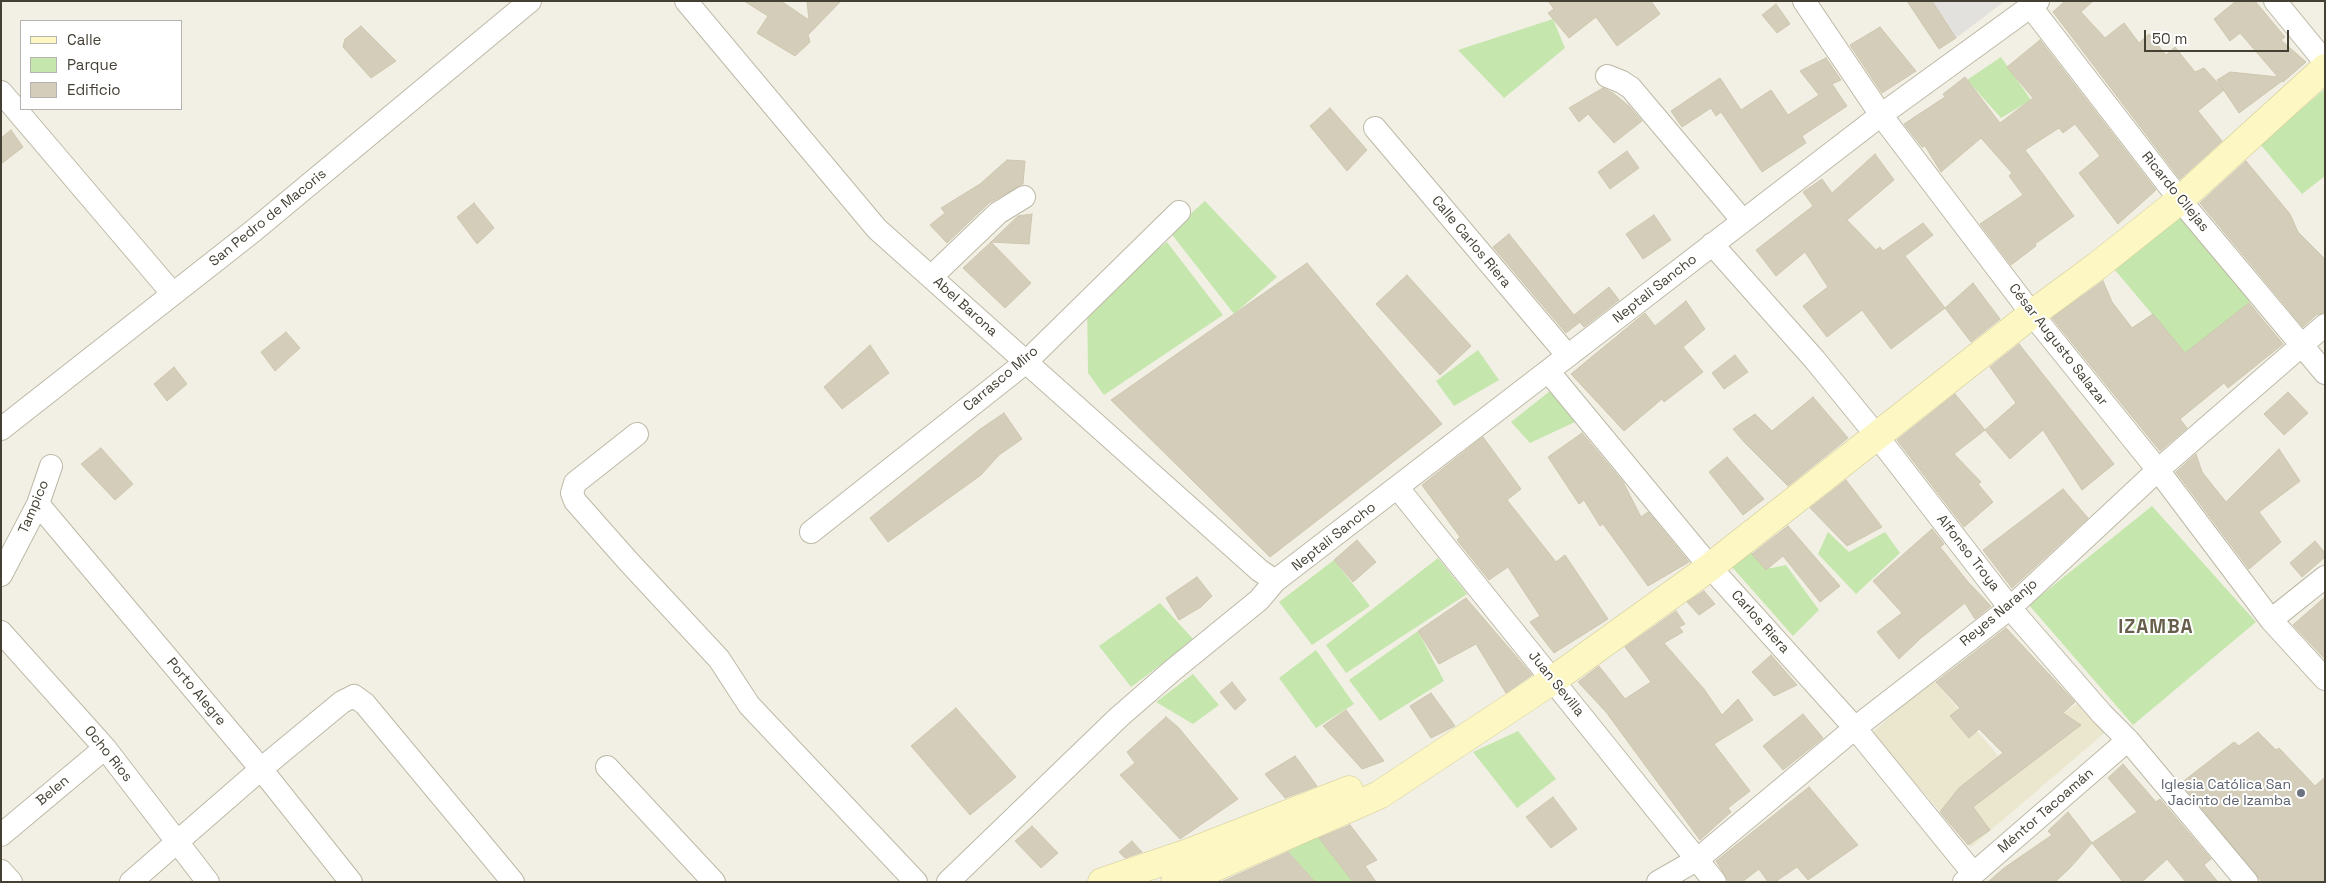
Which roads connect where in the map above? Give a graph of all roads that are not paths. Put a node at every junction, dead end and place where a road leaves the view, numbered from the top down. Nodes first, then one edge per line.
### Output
1 (530, 1) edge
2 (686, 1) edge
3 (1804, 1) edge
4 (2275, 1) edge
5 (2034, 4) edge
6 (2325, 62) edge
7 (2325, 68) edge
8 (1607, 76) dead end
9 (1, 92) edge
10 (1881, 115) junction
11 (1374, 128) dead end
12 (1024, 197) dead end
13 (2180, 200) junction
14 (1179, 212) dead end
15 (1743, 221) junction
16 (1712, 244) junction
17 (931, 277) junction
18 (173, 294) junction
19 (2032, 314) junction
20 (2325, 325) edge
21 (2302, 344) junction
22 (1568, 356) junction
23 (1026, 362) junction
24 (1548, 371) junction
25 (2325, 373) edge
26 (1, 429) edge
27 (637, 434) dead end
28 (1877, 436) junction
29 (51, 466) dead end
30 (2158, 470) junction
31 (1397, 487) junction
32 (38, 504) junction
33 (811, 532) dead end
34 (1710, 567) junction
35 (1, 575) edge
36 (2325, 577) edge
37 (1276, 581) junction
38 (2010, 608) junction
39 (2271, 620) junction
40 (1, 632) edge
41 (2325, 679) edge
42 (1552, 680) junction
43 (1855, 728) junction
44 (2128, 740) junction
45 (105, 748) junction
46 (1437, 756) junction
47 (607, 767) dead end
48 (261, 769) junction
49 (1, 835) edge
50 (178, 843) junction
51 (1698, 859) junction
52 (1, 871) edge
53 (1968, 878) edge
54 (10, 882) edge
55 (131, 882) edge
56 (208, 882) edge
57 (351, 882) edge
58 (513, 882) edge
59 (714, 882) edge
60 (916, 882) edge
61 (948, 882) edge
62 (1102, 882) edge
63 (1175, 882) edge
64 (1658, 882) edge
65 (1714, 882) edge
66 (2247, 882) edge

1 - 18 street, San Pedro de Macoris
2 - 17 street, Abel Barona
3 - 10 street, César Augusto Salazar
4 - 6 street
5 - 10 street, Neptali Sancho
5 - 13 street, Ricardo Cllejas
7 - 13 street
8 - 15 street
9 - 18 street
10 - 15 street, Neptali Sancho
10 - 19 street, César Augusto Salazar
11 - 22 street, Calle Carlos Riera
12 - 17 street
13 - 19 street
13 - 21 street, Ricardo Cllejas
14 - 23 street, Carrasco Miro
15 - 16 street, Neptali Sancho
16 - 22 street, Neptali Sancho
16 - 28 street, Alfonso Troya
17 - 23 street, Abel Barona
18 - 26 street, San Pedro de Macoris
19 - 28 street
19 - 30 street, César Augusto Salazar
20 - 21 street, Reyes Naranjo
21 - 25 street, Ricardo Cllejas
21 - 30 street, Reyes Naranjo
22 - 24 street, Neptali Sancho
23 - 33 street, Carrasco Miro
23 - 37 street, Abel Barona
24 - 31 street, Neptali Sancho
24 - 34 street, Carlos Riera
27 - 60 street
28 - 34 street
28 - 38 street, Alfonso Troya
29 - 32 street, Tampico
30 - 38 street, Reyes Naranjo
30 - 39 street, César Augusto Salazar
31 - 37 street, Neptali Sancho
31 - 42 street, Juan Sevilla
32 - 35 street, Tampico
32 - 48 street, Porto Alegre
34 - 42 street
34 - 43 street, Carlos Riera
36 - 39 street
37 - 61 street, Neptali Sancho
38 - 43 street, Reyes Naranjo
38 - 44 street, Alfonso Troya
39 - 41 street, César Augusto Salazar
40 - 45 street, Ocho Rios
42 - 46 street
42 - 51 street, Juan Sevilla
43 - 51 street, Reyes Naranjo
43 - 53 street, Carlos Riera
44 - 53 street, Méntor Tacoamán
44 - 66 street, Alfonso Troya
45 - 49 street, Belen
45 - 50 street, Ocho Rios
46 - 62 street
46 - 63 street
47 - 59 street
48 - 50 street
48 - 57 street, Porto Alegre
48 - 58 street
50 - 55 street
50 - 56 street, Ocho Rios
51 - 64 street, Reyes Naranjo
51 - 65 street, Juan Sevilla
52 - 54 street

